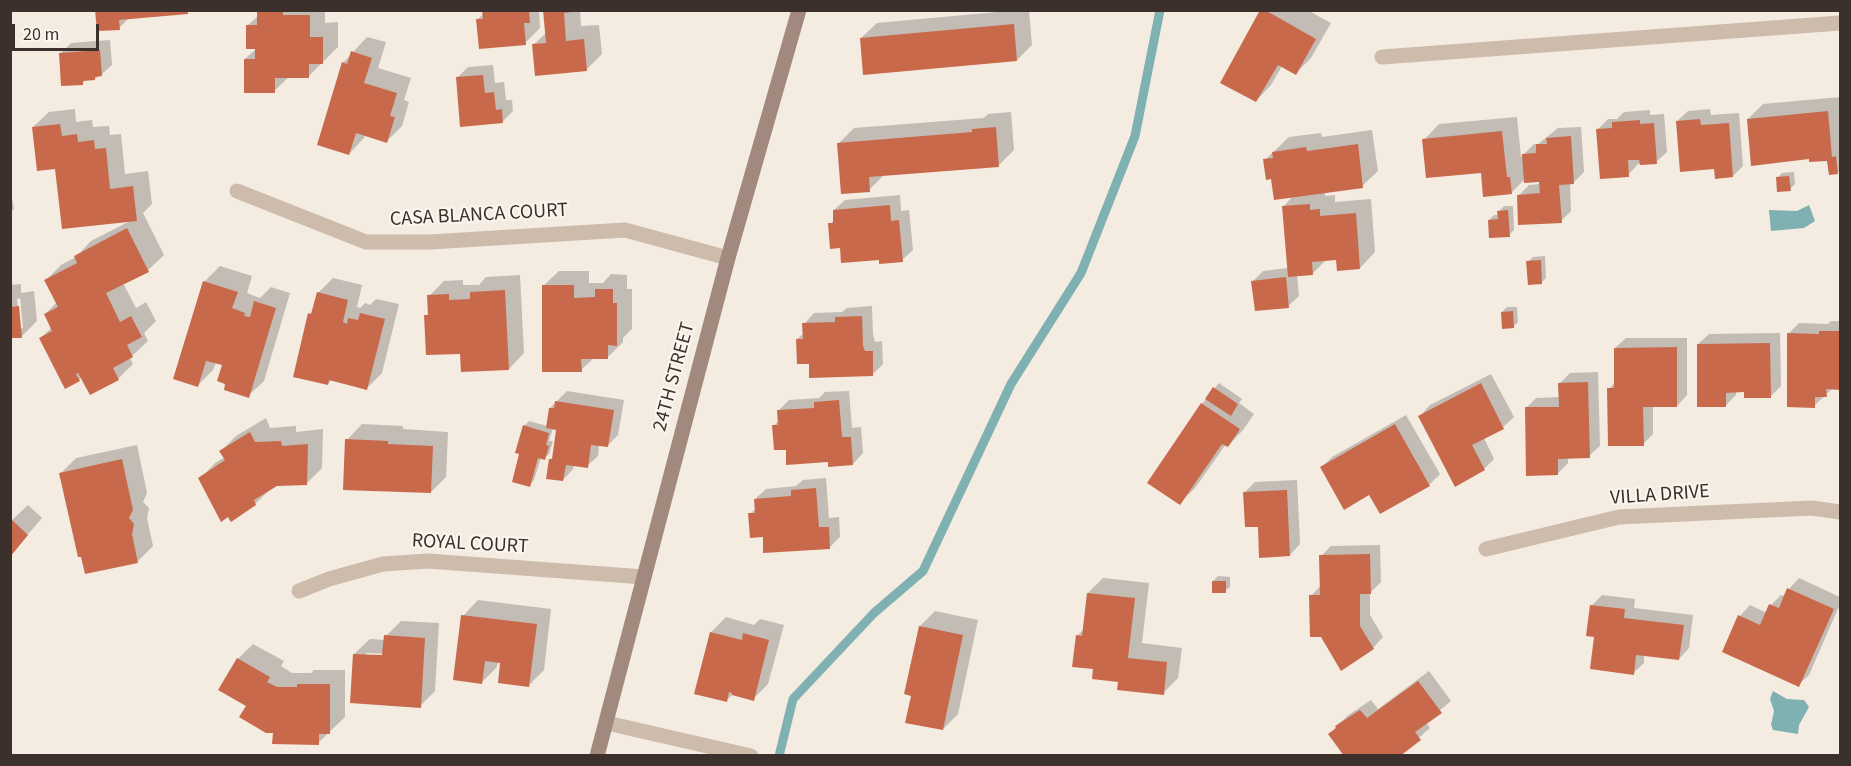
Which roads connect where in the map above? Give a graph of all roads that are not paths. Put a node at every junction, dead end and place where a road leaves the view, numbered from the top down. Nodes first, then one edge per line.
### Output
1 (799, 10) edge
2 (1840, 23) edge
3 (1382, 57) dead end
4 (237, 191) dead end
5 (728, 258) junction
6 (1840, 512) edge
7 (1486, 549) dead end
8 (644, 577) junction
9 (299, 591) dead end
10 (607, 723) junction
11 (597, 756) edge
12 (751, 756) edge

1 - 5 main road, 24TH STREET
2 - 3 street
4 - 5 street, CASA BLANCA COURT
5 - 8 main road, 24TH STREET
6 - 7 street, VILLA DRIVE
8 - 9 street, ROYAL COURT
8 - 10 main road, 24TH STREET
10 - 11 main road, 24TH STREET
10 - 12 street

